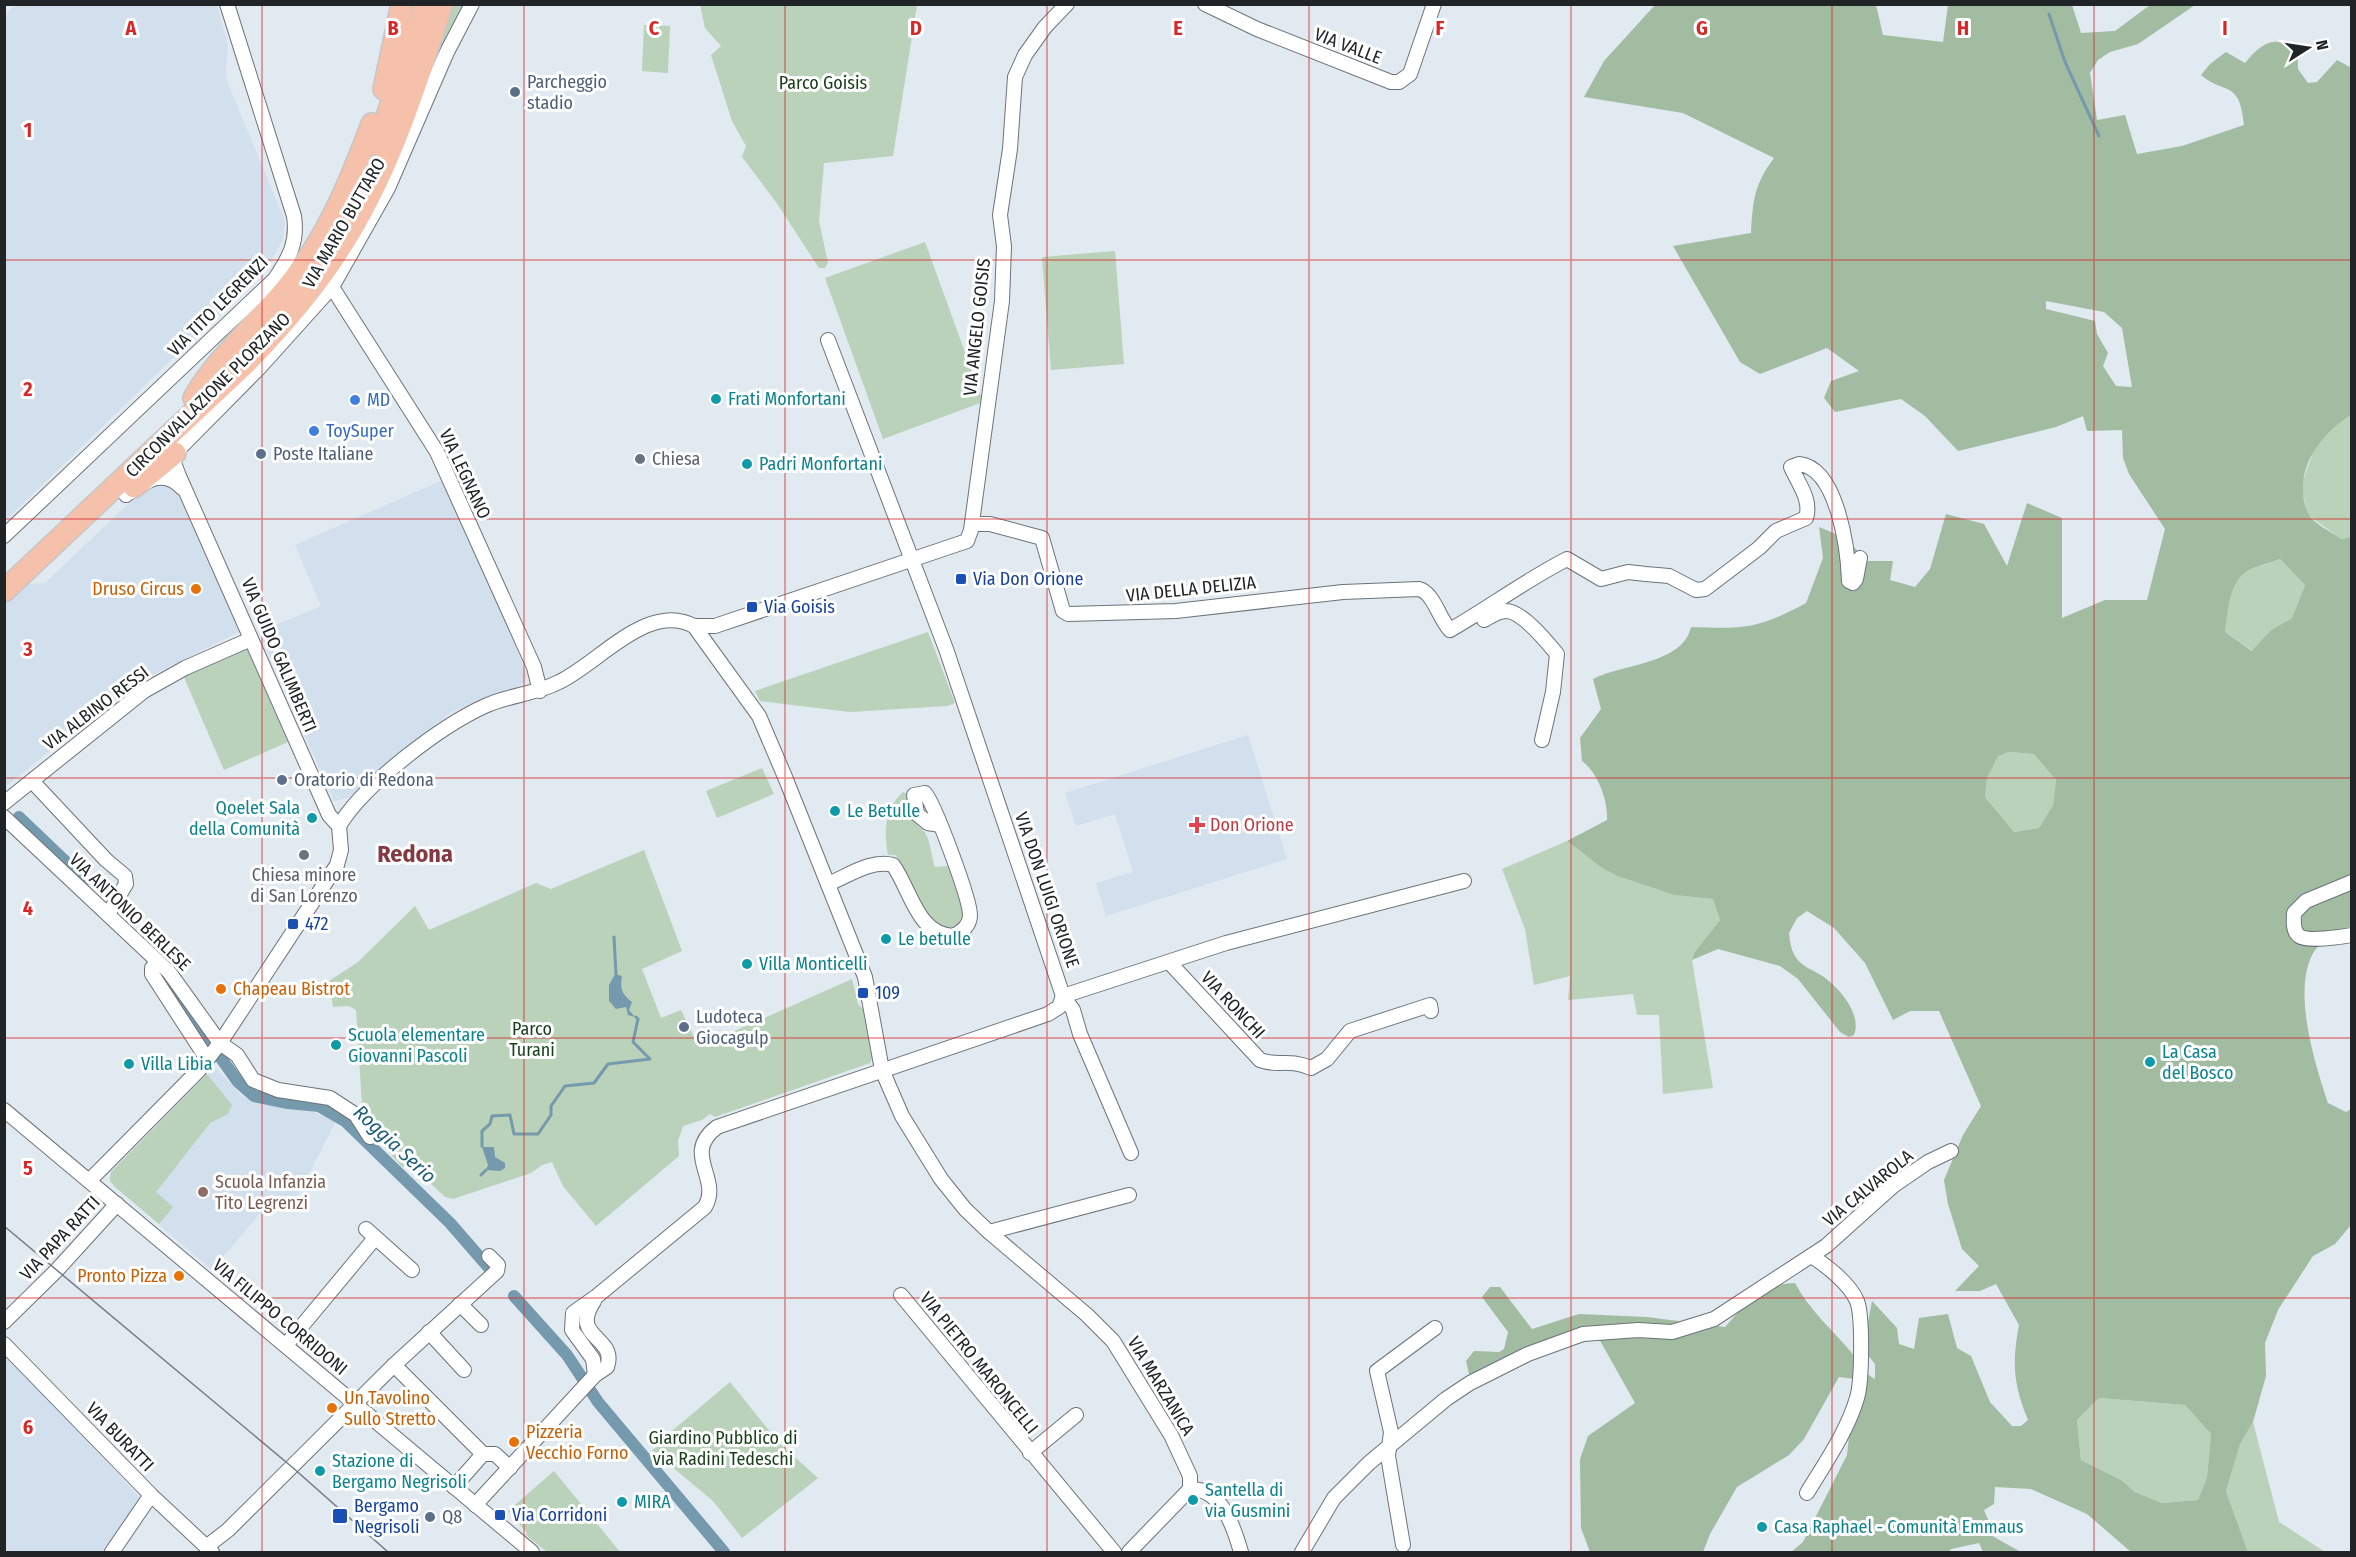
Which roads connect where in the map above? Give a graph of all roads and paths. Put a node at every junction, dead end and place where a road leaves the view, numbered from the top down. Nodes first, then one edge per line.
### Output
1 (227, 4) edge
2 (402, 4) edge
3 (426, 4) edge
4 (442, 4) edge
5 (472, 4) edge
6 (1067, 4) edge
7 (1205, 4) edge
8 (1434, 4) edge
9 (332, 287) junction
10 (828, 340) dead end
11 (194, 398) junction
12 (175, 453) junction
13 (126, 495) junction
14 (190, 496) junction
15 (972, 524) junction
16 (4, 536) edge
17 (1860, 558) dead end
18 (914, 561) junction
19 (14, 575) edge
20 (4, 591) edge
21 (694, 626) junction
22 (1450, 630) junction
23 (251, 639) junction
24 (540, 690) junction
25 (1542, 740) dead end
26 (32, 781) junction
27 (4, 803) edge
28 (4, 817) edge
29 (940, 825) dead end
30 (339, 826) junction
31 (1464, 881) dead end
32 (2352, 882) edge
33 (828, 884) junction
34 (108, 914) junction
35 (2352, 935) edge
36 (1169, 962) junction
37 (159, 963) junction
38 (1063, 996) junction
39 (1431, 1011) dead end
40 (1048, 1014) junction
41 (1080, 1034) junction
42 (220, 1043) junction
43 (209, 1058) junction
44 (882, 1070) junction
45 (4, 1110) edge
46 (370, 1137) dead end
47 (1952, 1151) dead end
48 (1131, 1153) dead end
49 (89, 1181) junction
50 (1129, 1196) dead end
51 (117, 1204) junction
52 (988, 1232) junction
53 (489, 1256) dead end
54 (1811, 1256) junction
55 (412, 1270) dead end
56 (901, 1296) dead end
57 (460, 1304) junction
58 (4, 1322) edge
59 (481, 1325) dead end
60 (1435, 1328) dead end
61 (429, 1332) junction
62 (4, 1344) edge
63 (286, 1345) junction
64 (394, 1365) junction
65 (464, 1370) dead end
66 (356, 1405) junction
67 (1076, 1415) dead end
68 (1390, 1446) junction
69 (1030, 1453) junction
70 (483, 1454) junction
71 (510, 1468) junction
72 (454, 1487) junction
73 (1190, 1488) junction
74 (1807, 1492) dead end
75 (151, 1495) junction
76 (475, 1505) junction
77 (1403, 1545) dead end
78 (209, 1550) edge
79 (112, 1552) edge
80 (532, 1552) edge
81 (1114, 1552) edge
82 (1129, 1552) edge
83 (1241, 1552) edge
84 (1302, 1552) edge

1 - 16 street, VIA TITO LEGRENZI
2 - 11 highway
3 - 11 highway, CIRCONVALLAZIONE PLORZANO
4 - 19 highway, CIRCONVALLAZIONE PLORZANO
5 - 9 street, VIA MARIO BUTTARO
6 - 15 street, VIA ANGELO GOISIS
7 - 8 street, VIA VALLE
9 - 12 street, VIA MARIO BUTTARO
9 - 24 street, VIA LEGNANO
10 - 18 street
11 - 19 highway, CIRCONVALLAZIONE PLORZANO
12 - 13 highway
12 - 14 street, VIA GUIDO GALIMBERTI
13 - 14 street
13 - 19 highway
14 - 23 street, VIA GUIDO GALIMBERTI
15 - 18 street, VIA ANGELO GOISIS
15 - 22 street, VIA DELLA DELIZIA
17 - 22 street
18 - 21 street, VIA ANGELO GOISIS
18 - 38 street, VIA DON LUIGI ORIONE
19 - 20 highway, CIRCONVALLAZIONE PLORZANO
21 - 24 street, VIA ANGELO GOISIS
21 - 33 street, VIA MARZANICA
22 - 25 street
23 - 26 street, VIA ALBINO RESSI
23 - 30 street, VIA GUIDO GALIMBERTI
24 - 30 street, VIA ANGELO GOISIS
26 - 27 street, VIA ALBINO RESSI
26 - 34 street
28 - 34 street, VIA ANTONIO BERLESE
29 - 33 street
30 - 42 street
31 - 36 street, VIA RONCHI
32 - 35 street
33 - 44 street, VIA MARZANICA
34 - 37 street, VIA ANTONIO BERLESE
36 - 38 street, VIA RONCHI
36 - 39 street, VIA RONCHI
37 - 42 street, VIA ANTONIO BERLESE
37 - 43 street
38 - 40 street
38 - 41 street, VIA DON LUIGI ORIONE
40 - 41 street
40 - 44 street
41 - 48 street, VIA DON LUIGI ORIONE
42 - 43 street
42 - 46 street, VIA ANTONIO BERLESE
43 - 49 street
44 - 52 street, VIA MARZANICA
44 - 71 street
45 - 49 street, VIA FILIPPO CORRIDONI
47 - 54 street, VIA CALVAROLA
49 - 51 street, VIA FILIPPO CORRIDONI
50 - 52 street
51 - 58 street, VIA PAPA RATTI
51 - 63 street, VIA FILIPPO CORRIDONI
52 - 73 street, VIA MARZANICA
53 - 57 street
54 - 68 street, VIA CALVAROLA
54 - 74 street
55 - 63 street
56 - 69 street, VIA PIETRO MARONCELLI
57 - 59 street
57 - 61 street
60 - 68 street
61 - 64 street
61 - 65 street
62 - 75 street, VIA BURATTI
63 - 66 street, VIA FILIPPO CORRIDONI
64 - 66 street
64 - 70 street
66 - 72 street, VIA FILIPPO CORRIDONI
66 - 78 street
67 - 69 street, VIA PIETRO MARONCELLI
68 - 77 street
68 - 84 street, VIA CALVAROLA
69 - 81 street, VIA PIETRO MARONCELLI
70 - 71 street
70 - 72 street
71 - 76 street
72 - 76 street, VIA FILIPPO CORRIDONI
73 - 82 street
73 - 83 street
75 - 78 street, VIA BURATTI
75 - 79 street
76 - 80 street, VIA FILIPPO CORRIDONI

